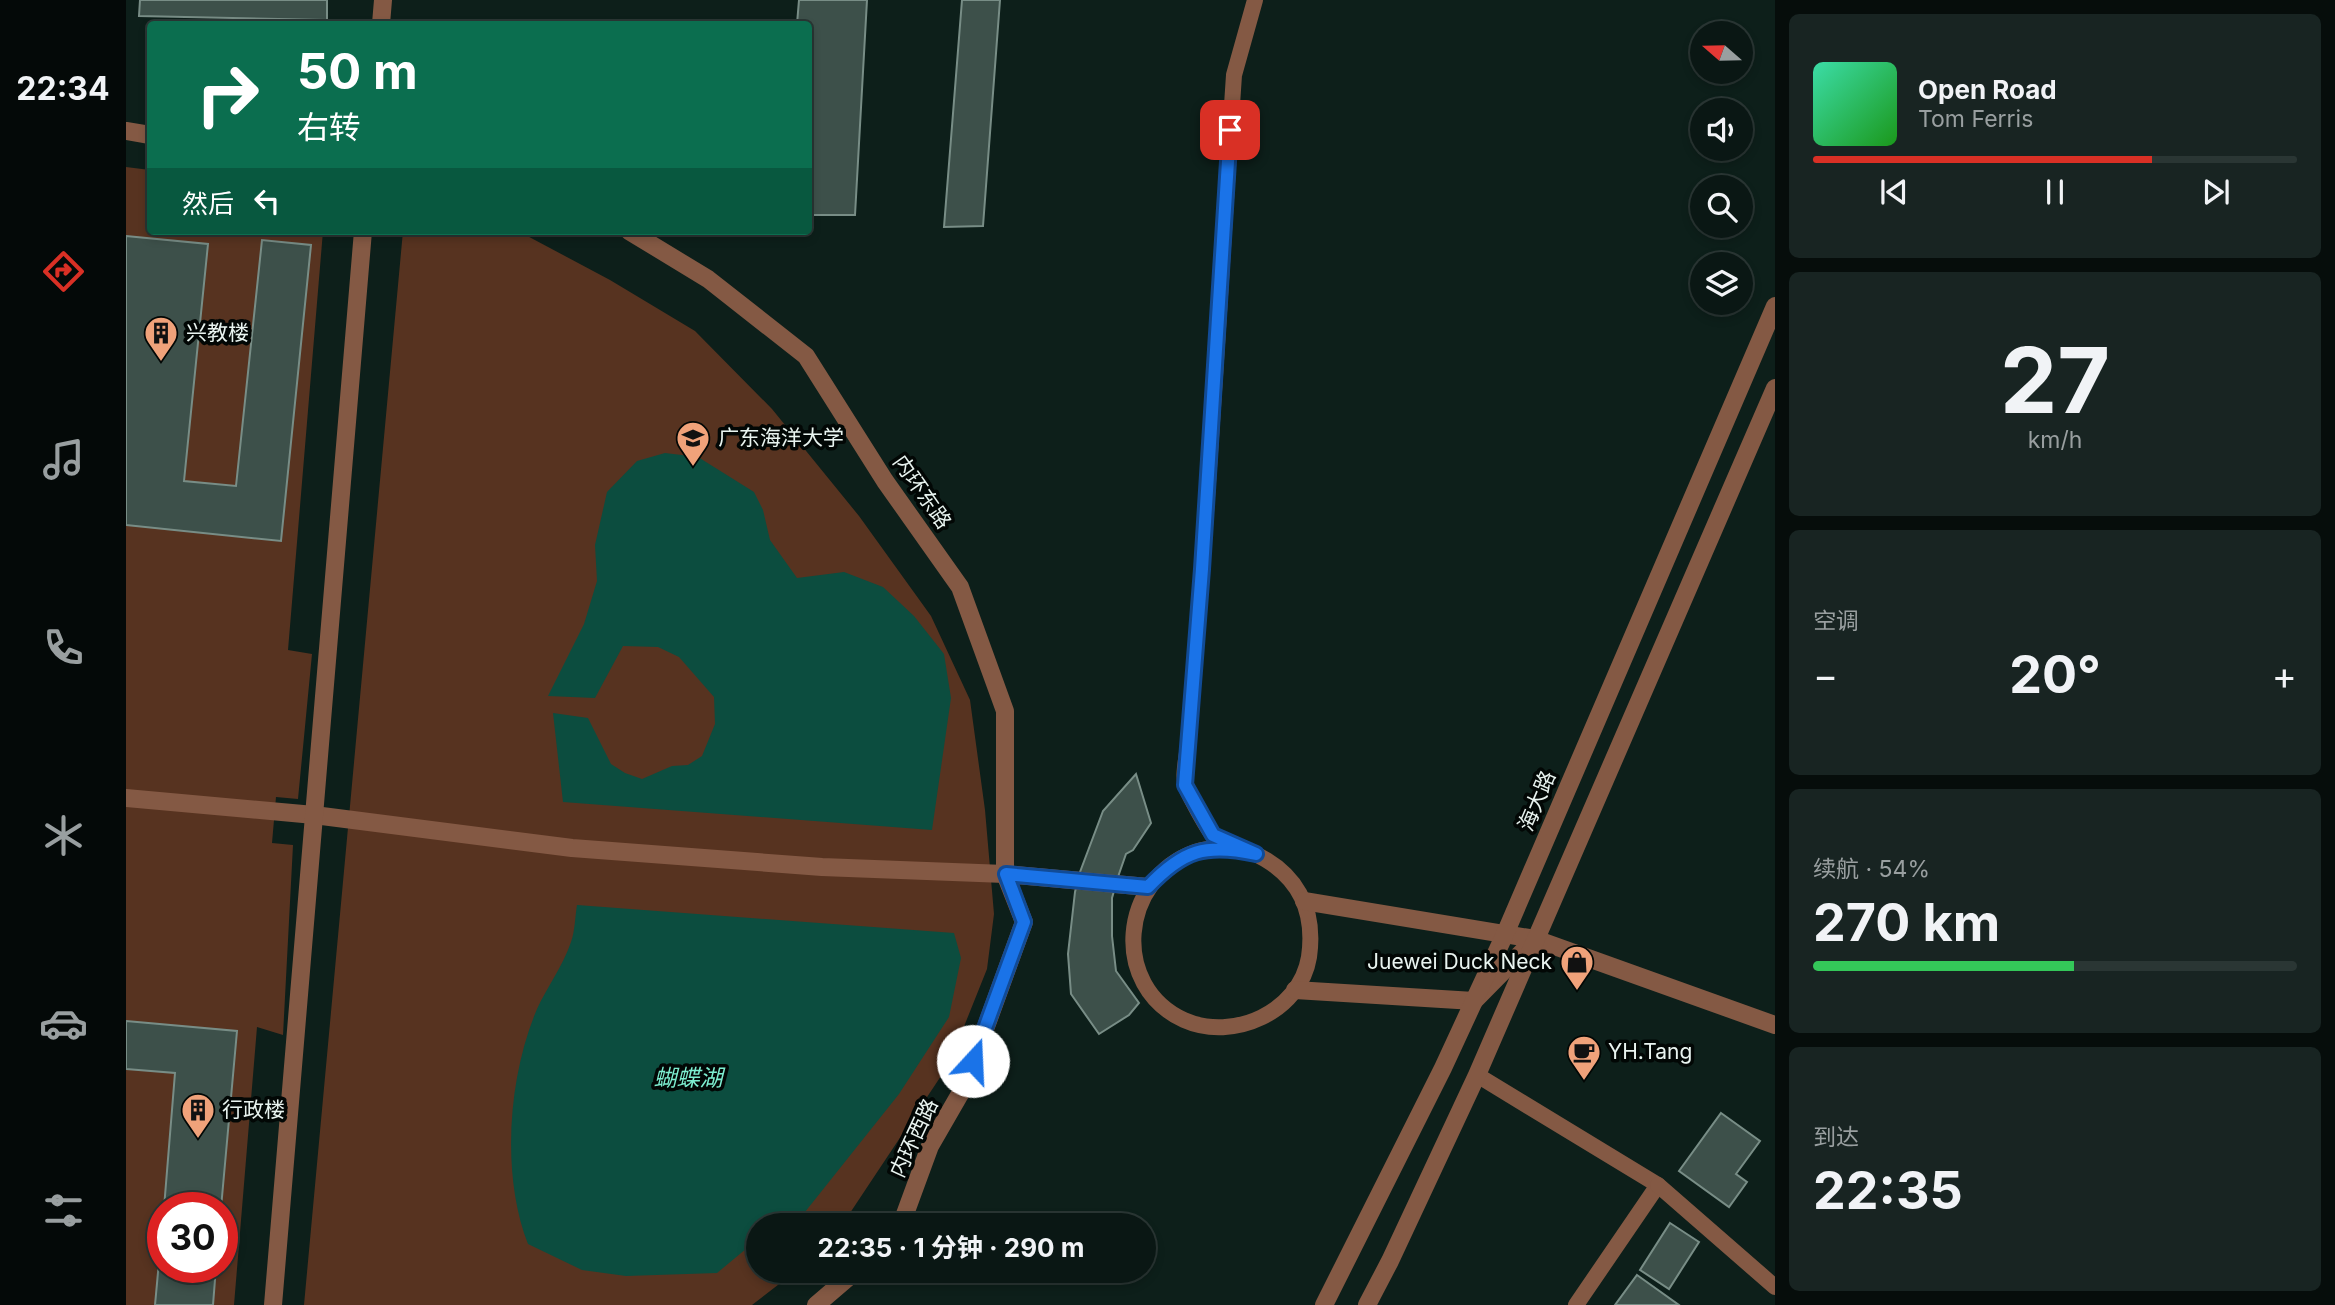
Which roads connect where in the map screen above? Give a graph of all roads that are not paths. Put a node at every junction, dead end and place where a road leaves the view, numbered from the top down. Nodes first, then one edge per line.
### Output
1 (383, 0) edge
2 (1255, 0) edge
3 (381, 21) edge
4 (126, 131) edge
5 (147, 134) edge
6 (363, 235) edge
7 (636, 235) edge
8 (1775, 306) edge
9 (1775, 388) edge
10 (126, 798) edge
11 (314, 815) junction
12 (1256, 854) junction
13 (1006, 874) junction
14 (1148, 887) junction
15 (1304, 901) junction
16 (1505, 934) junction
17 (1535, 939) junction
18 (1295, 990) junction
19 (1474, 1001) junction
20 (1775, 1025) edge
21 (1477, 1075) junction
22 (1658, 1185) junction
23 (905, 1213) edge
24 (842, 1283) edge
25 (1775, 1287) edge
26 (273, 1305) edge
27 (816, 1305) edge
28 (1324, 1305) edge
29 (1367, 1305) edge
30 (1576, 1305) edge

1 - 3 street
2 - 12 lane
4 - 5 street
6 - 11 street
7 - 13 street, 内环东路
8 - 16 street, 海大路
9 - 17 street
10 - 11 street
11 - 13 street
11 - 26 street
12 - 14 lane
12 - 15 lane
13 - 14 street
13 - 23 street, 内环西路
14 - 18 lane
15 - 16 street
15 - 18 lane
16 - 17 street
16 - 19 street, 海大路
17 - 19 street
17 - 20 street
17 - 21 street
18 - 19 street
19 - 28 street, 海大路
21 - 22 lane
21 - 29 street
22 - 25 lane
22 - 30 lane
24 - 27 street

